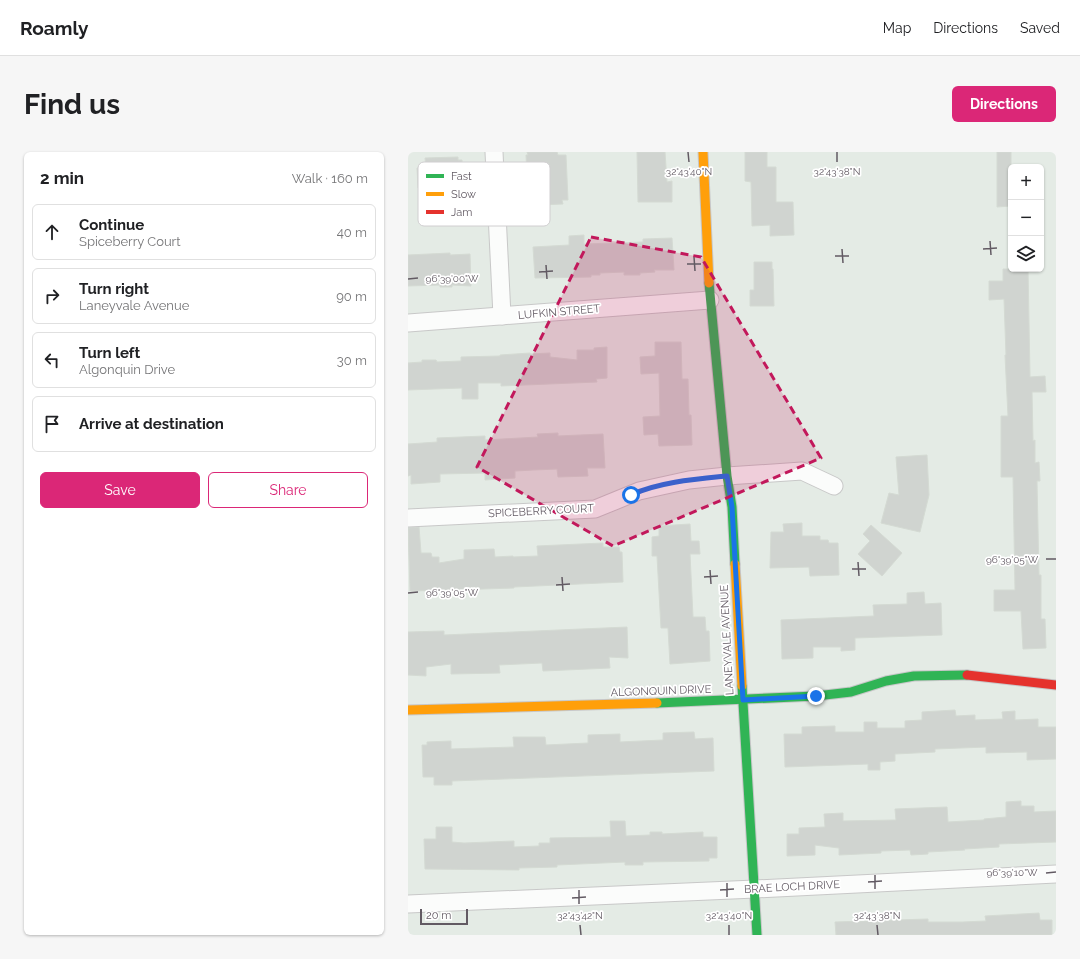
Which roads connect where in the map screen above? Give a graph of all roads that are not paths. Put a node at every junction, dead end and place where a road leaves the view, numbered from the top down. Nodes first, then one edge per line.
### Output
1 (494, 152) edge
2 (703, 152) edge
3 (494, 162) edge
4 (498, 226) edge
5 (710, 300) junction
6 (502, 316) junction
7 (408, 323) edge
8 (727, 476) junction
9 (834, 486) dead end
10 (408, 518) edge
11 (1056, 685) edge
12 (743, 700) junction
13 (408, 710) edge
14 (1056, 874) edge
15 (755, 889) junction
16 (408, 904) edge
17 (757, 935) edge

1 - 3 street
2 - 5 street, LANEYVALE AVENUE
4 - 6 street
5 - 6 street, LUFKIN STREET
5 - 8 street, LANEYVALE AVENUE
6 - 7 street, LUFKIN STREET
8 - 9 street, SPICEBERRY COURT
8 - 10 street, SPICEBERRY COURT
8 - 12 street, LANEYVALE AVENUE
11 - 12 street, ALGONQUIN DRIVE
12 - 13 street, ALGONQUIN DRIVE
12 - 15 street, LANEYVALE AVENUE
14 - 15 street, BRAE LOCH DRIVE
15 - 16 street, BRAE LOCH DRIVE
15 - 17 street, LANEYVALE AVENUE

